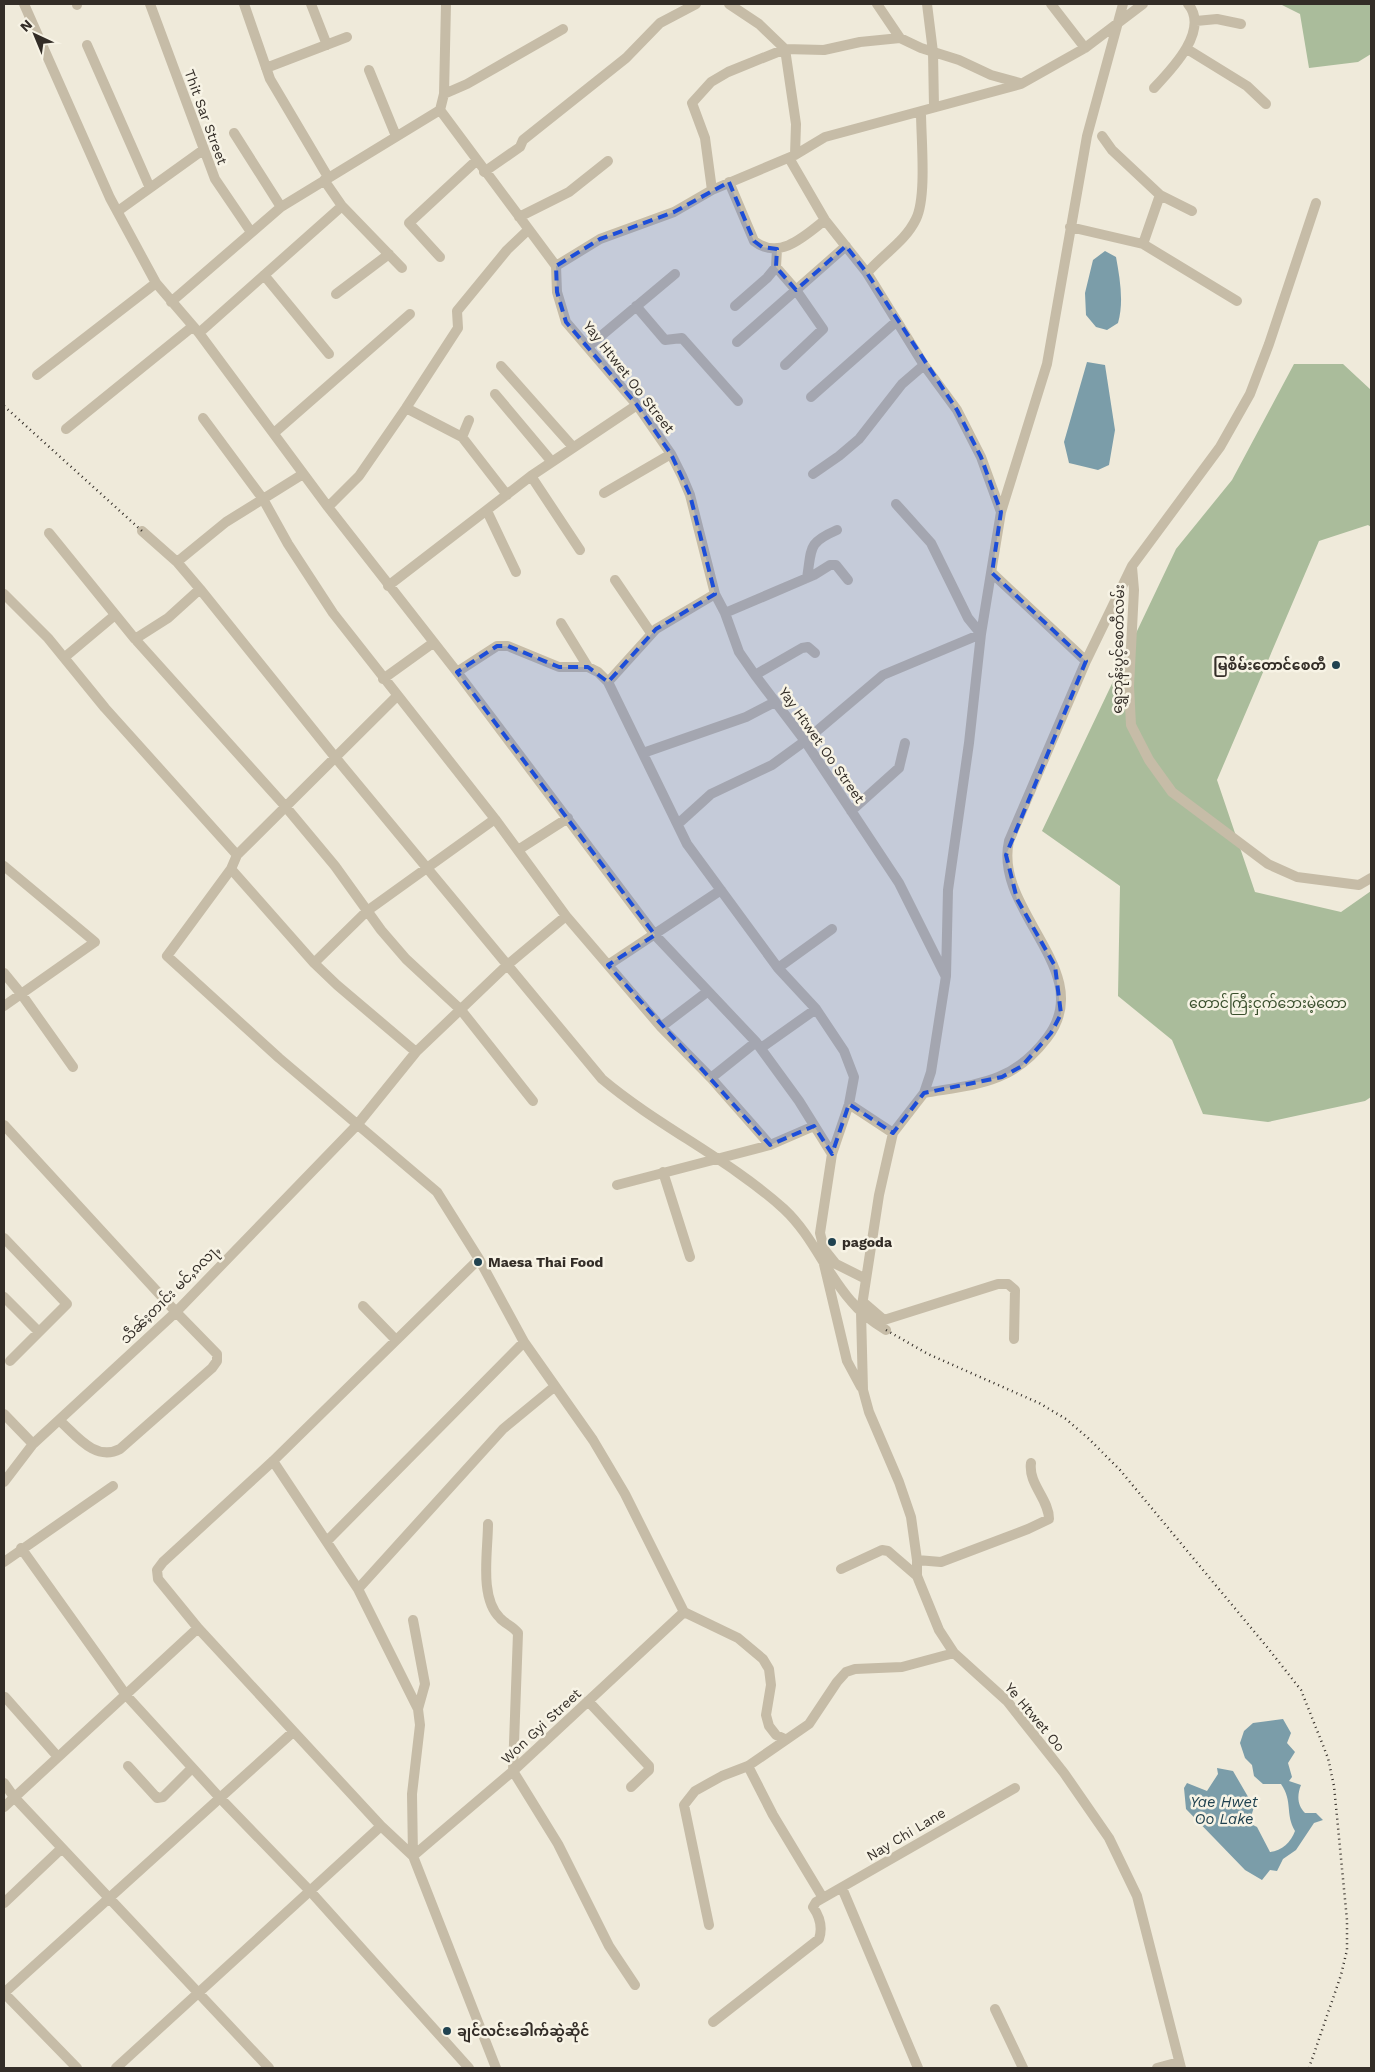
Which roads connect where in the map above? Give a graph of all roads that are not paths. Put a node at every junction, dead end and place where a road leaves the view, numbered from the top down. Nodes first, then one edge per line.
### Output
1 (24, 4) edge
2 (150, 4) edge
3 (244, 4) edge
4 (311, 4) edge
5 (446, 4) edge
6 (696, 4) edge
7 (729, 4) edge
8 (877, 4) edge
9 (927, 4) edge
10 (1051, 4) edge
11 (1122, 4) edge
12 (1143, 4) edge
13 (1188, 4) edge
14 (1196, 21) junction
15 (1118, 23) junction
16 (1242, 24) dead end
17 (563, 29) dead end
18 (347, 37) dead end
19 (900, 38) junction
20 (87, 45) dead end
21 (327, 45) junction
22 (1085, 48) junction
23 (1187, 49) junction
24 (786, 50) junction
25 (933, 52) junction
26 (266, 68) junction
27 (368, 70) dead end
28 (1021, 84) junction
29 (1154, 88) dead end
30 (444, 94) junction
31 (1266, 104) dead end
32 (934, 107) junction
33 (440, 110) junction
34 (921, 112) junction
35 (234, 133) dead end
36 (396, 136) junction
37 (1102, 136) dead end
38 (204, 150) junction
39 (792, 156) junction
40 (476, 161) junction
41 (608, 161) dead end
42 (484, 172) junction
43 (326, 179) junction
44 (729, 182) junction
45 (150, 188) junction
46 (712, 190) junction
47 (1160, 195) junction
48 (1316, 203) dead end
49 (342, 206) junction
50 (281, 207) junction
51 (118, 211) junction
52 (1192, 211) dead end
53 (519, 218) junction
54 (825, 220) junction
55 (1070, 227) junction
56 (528, 230) junction
57 (251, 232) junction
58 (1143, 244) junction
59 (846, 246) junction
60 (777, 249) junction
61 (389, 254) junction
62 (440, 257) dead end
63 (556, 266) junction
64 (776, 267) junction
65 (402, 268) dead end
66 (867, 273) junction
67 (675, 274) dead end
68 (264, 275) junction
69 (156, 283) junction
70 (796, 290) junction
71 (336, 294) dead end
72 (1238, 301) dead end
73 (171, 302) junction
74 (636, 306) junction
75 (735, 306) dead end
76 (410, 314) dead end
77 (897, 321) junction
78 (196, 330) junction
79 (737, 342) dead end
80 (589, 346) junction
81 (329, 354) dead end
82 (785, 365) dead end
83 (924, 365) junction
84 (501, 366) dead end
85 (37, 374) dead end
86 (495, 394) dead end
87 (810, 397) dead end
88 (738, 401) dead end
89 (637, 405) junction
90 (406, 408) junction
91 (203, 418) dead end
92 (469, 420) dead end
93 (66, 429) dead end
94 (274, 433) junction
95 (462, 437) junction
96 (573, 447) junction
97 (671, 454) junction
98 (552, 462) junction
99 (303, 474) junction
100 (813, 474) dead end
101 (531, 476) junction
102 (604, 493) dead end
103 (507, 495) junction
104 (263, 499) junction
105 (896, 504) dead end
106 (328, 507) junction
107 (487, 510) junction
108 (1000, 512) junction
109 (837, 530) dead end
110 (142, 531) dead end
111 (49, 533) dead end
112 (580, 550) dead end
113 (177, 562) junction
114 (1132, 566) junction
115 (516, 572) dead end
116 (992, 574) junction
117 (807, 578) junction
118 (615, 580) dead end
119 (848, 580) dead end
120 (388, 586) junction
121 (200, 589) junction
122 (4, 594) edge
123 (715, 594) junction
124 (725, 613) junction
125 (116, 615) junction
126 (561, 623) dead end
127 (652, 634) junction
128 (981, 634) junction
129 (135, 639) junction
130 (434, 643) junction
131 (815, 653) dead end
132 (65, 657) junction
133 (1086, 662) junction
134 (588, 667) junction
135 (457, 672) junction
136 (755, 675) junction
137 (384, 679) junction
138 (608, 682) junction
139 (397, 696) junction
140 (775, 702) junction
141 (805, 741) junction
142 (905, 743) dead end
143 (642, 753) junction
144 (335, 757) junction
145 (285, 806) junction
146 (851, 811) junction
147 (568, 818) junction
148 (495, 819) junction
149 (678, 823) junction
150 (518, 850) junction
151 (237, 855) junction
152 (4, 866) edge
153 (427, 868) junction
154 (231, 869) junction
155 (1371, 878) edge
156 (721, 890) junction
157 (367, 910) junction
158 (566, 916) junction
159 (832, 929) dead end
160 (655, 935) junction
161 (314, 963) junction
162 (508, 964) junction
163 (608, 965) junction
164 (778, 968) junction
165 (4, 973) edge
166 (946, 976) junction
167 (707, 992) junction
168 (22, 995) junction
169 (4, 1006) edge
170 (816, 1009) junction
171 (461, 1010) junction
172 (661, 1027) junction
173 (759, 1045) junction
174 (416, 1052) junction
175 (73, 1066) dead end
176 (711, 1078) junction
177 (924, 1093) junction
178 (533, 1101) dead end
179 (849, 1104) junction
180 (4, 1124) edge
181 (357, 1125) junction
182 (814, 1126) junction
183 (893, 1134) junction
184 (770, 1145) junction
185 (832, 1154) junction
186 (715, 1158) junction
187 (663, 1172) junction
188 (617, 1185) dead end
189 (4, 1238) edge
190 (824, 1249) junction
191 (690, 1257) dead end
192 (479, 1259) junction
193 (823, 1260) junction
194 (866, 1279) junction
195 (4, 1297) edge
196 (363, 1306) dead end
197 (862, 1307) junction
198 (176, 1312) junction
199 (886, 1330) dead end
200 (38, 1332) junction
201 (1014, 1339) dead end
202 (396, 1340) junction
203 (524, 1342) junction
204 (10, 1361) dead end
205 (554, 1386) junction
206 (863, 1390) junction
207 (4, 1414) edge
208 (59, 1420) junction
209 (34, 1444) junction
210 (272, 1461) junction
211 (1031, 1464) dead end
212 (4, 1482) edge
213 (113, 1486) dead end
214 (488, 1524) dead end
215 (327, 1541) junction
216 (22, 1548) junction
217 (917, 1560) junction
218 (4, 1562) edge
219 (841, 1569) dead end
220 (917, 1576) junction
221 (358, 1589) junction
222 (684, 1612) junction
223 (413, 1620) dead end
224 (198, 1628) junction
225 (954, 1653) junction
226 (126, 1695) junction
227 (4, 1697) edge
228 (588, 1701) junction
229 (418, 1709) junction
230 (293, 1732) junction
231 (785, 1739) junction
232 (58, 1757) junction
233 (128, 1766) dead end
234 (748, 1766) junction
235 (192, 1768) junction
236 (513, 1771) junction
237 (4, 1783) edge
238 (631, 1787) dead end
239 (1014, 1788) dead end
240 (14, 1797) junction
241 (220, 1798) junction
242 (4, 1807) edge
243 (381, 1826) junction
244 (62, 1848) junction
245 (413, 1856) junction
246 (842, 1888) junction
247 (310, 1891) junction
248 (107, 1897) junction
249 (822, 1898) junction
250 (4, 1903) edge
251 (709, 1925) dead end
252 (635, 1986) dead end
253 (4, 1993) edge
254 (196, 1993) junction
255 (995, 2009) dead end
256 (713, 2022) dead end
257 (1180, 2065) edge
258 (77, 2068) edge
259 (116, 2068) edge
260 (269, 2068) edge
261 (469, 2068) edge
262 (496, 2068) edge
263 (918, 2068) edge
264 (1023, 2068) edge
265 (1157, 2068) edge

1 - 51 street
2 - 38 street, Thit Sar Street
3 - 26 street
4 - 21 street
5 - 30 street
6 - 42 street
7 - 24 street
8 - 19 street
9 - 25 street
10 - 22 street
11 - 15 street
12 - 15 street
13 - 14 street
14 - 16 street
14 - 23 street
15 - 22 street
15 - 55 street
17 - 30 street
18 - 21 street
19 - 24 street
19 - 25 street
20 - 45 street
21 - 26 street
22 - 28 street
23 - 29 street
23 - 31 street
24 - 39 street
24 - 46 street
25 - 28 street
25 - 32 street
26 - 43 street
27 - 36 street
28 - 32 street
30 - 33 street
32 - 34 street
33 - 36 street
33 - 40 street
34 - 39 street
34 - 66 street
35 - 50 street
36 - 43 street
37 - 47 street
38 - 45 street
38 - 57 street, Thit Sar Street
39 - 44 street
39 - 54 street
40 - 42 street
40 - 62 street
41 - 53 street
42 - 53 street
43 - 49 street
43 - 50 street
44 - 46 street
44 - 60 street
45 - 51 street
46 - 63 street
47 - 52 street
47 - 58 street
48 - 114 street
49 - 61 street
49 - 68 street
50 - 57 street
51 - 69 street
53 - 56 street
54 - 59 street
54 - 60 street
55 - 58 street
55 - 108 street
56 - 63 street
56 - 90 street
57 - 73 street
58 - 72 street
59 - 66 street
59 - 70 street
60 - 64 street
61 - 65 street
61 - 71 street
63 - 80 street, Yay Htwet Oo Street
64 - 70 street
64 - 75 street
66 - 77 street
67 - 74 street
68 - 78 street
68 - 81 street
69 - 73 street
69 - 85 street
70 - 79 street
70 - 82 street
73 - 78 street
74 - 80 street
74 - 88 street
76 - 94 street
77 - 83 street
77 - 87 street
78 - 93 street
78 - 94 street
80 - 89 street, Yay Htwet Oo Street
83 - 100 street
83 - 108 street
84 - 96 street
86 - 98 street
89 - 96 street
89 - 97 street, Yay Htwet Oo Street
90 - 95 street
90 - 106 street
91 - 104 street
92 - 95 street
94 - 99 street
95 - 103 street
96 - 98 street
97 - 102 street
97 - 123 street, Yay Htwet Oo Street
98 - 101 street
99 - 104 street
99 - 106 street
101 - 103 street
101 - 112 street
103 - 107 street
104 - 113 street
104 - 137 street
105 - 128 street
106 - 120 street
107 - 115 street
107 - 120 street
108 - 116 street
109 - 117 street
110 - 113 street
111 - 125 street
113 - 121 street
114 - 133 street
114 - 155 street, ရွှေဘုန်းပွင့်စေတီလမ်း
116 - 128 street
116 - 133 street
117 - 119 street
117 - 124 street
118 - 127 street
120 - 130 street
121 - 129 street
121 - 144 street
122 - 132 street
123 - 124 street, Yay Htwet Oo Street
123 - 127 street
124 - 136 street, Yay Htwet Oo Street
125 - 129 street
125 - 132 street
126 - 134 street
127 - 138 street
128 - 141 street
128 - 166 street
129 - 145 street
130 - 135 street
130 - 137 street
131 - 136 street
132 - 151 street
133 - 177 street
134 - 135 street
134 - 138 street
135 - 147 street
136 - 140 street, Yay Htwet Oo Street
137 - 139 street
138 - 143 street
139 - 144 street
139 - 148 street
140 - 141 street, Yay Htwet Oo Street
140 - 143 street
141 - 146 street, Yay Htwet Oo Street
141 - 149 street
142 - 146 street
143 - 149 street
144 - 145 street
144 - 153 street
145 - 151 street
145 - 157 street
146 - 166 street, Yay Htwet Oo Street
147 - 150 street
147 - 160 street
148 - 150 street
148 - 153 street
149 - 156 street
150 - 158 street
151 - 154 street
152 - 168 street
153 - 157 street
153 - 162 street
154 - 161 street
154 - 181 street
156 - 160 street
156 - 164 street
157 - 161 street
157 - 171 street
158 - 162 street, သဵၼ်ႈတၢင်း မင်ႇၵလႃႇ
158 - 163 street
159 - 164 street
160 - 163 street
160 - 167 street
161 - 174 street
162 - 171 street, သဵၼ်ႈတၢင်း မင်ႇၵလႃႇ
162 - 186 street
163 - 172 street
164 - 170 street
165 - 168 street
166 - 177 street
167 - 172 street
167 - 173 street
168 - 169 street
168 - 175 street
170 - 173 street
170 - 179 street
171 - 174 street, သဵၼ်ႈတၢင်း မင်ႇၵလႃႇ
171 - 178 street
172 - 176 street
173 - 176 street
173 - 182 street
174 - 181 street, သဵၼ်ႈတၢင်း မင်ႇၵလႃႇ
176 - 184 street
177 - 183 street
179 - 183 street
179 - 185 street
180 - 198 street
181 - 192 street
181 - 198 street, သဵၼ်ႈတၢင်း မင်ႇၵလႃႇ
182 - 184 street
182 - 185 street
183 - 194 street
184 - 186 street
185 - 190 street
186 - 187 street
186 - 193 street
187 - 188 street
187 - 191 street
189 - 200 street
190 - 193 street
190 - 194 street
192 - 202 street
192 - 203 street
193 - 197 street
193 - 206 street
194 - 197 street
195 - 200 street
196 - 202 street
197 - 199 street
197 - 201 street
197 - 206 street
198 - 208 street, သဵၼ်ႈတၢင်း မင်ႇၵလႃႇ
198 - 208 street
200 - 204 street
202 - 210 street
203 - 205 street
203 - 215 street
205 - 221 street
205 - 222 street
206 - 217 street, Ye Htwet Oo
207 - 209 street
208 - 209 street, သဵၼ်ႈတၢင်း မင်ႇၵလႃႇ
209 - 212 street, သဵၼ်ႈတၢင်း မင်ႇၵလႃႇ
210 - 215 street
210 - 224 street
211 - 217 street
213 - 216 street
214 - 236 street
215 - 221 street
216 - 218 street
216 - 226 street
217 - 220 street, Ye Htwet Oo
219 - 220 street
220 - 225 street, Ye Htwet Oo
221 - 229 street
222 - 228 street, Won Gyi Street
222 - 231 street
223 - 229 street
224 - 226 street
224 - 230 street
225 - 231 street
225 - 257 street, Ye Htwet Oo
226 - 232 street
226 - 235 street
227 - 232 street
228 - 236 street, Won Gyi Street
228 - 238 street
229 - 245 street
230 - 241 street
230 - 243 street
231 - 234 street
232 - 240 street
233 - 235 street
234 - 249 street
234 - 251 street
235 - 241 street
236 - 245 street, Won Gyi Street
236 - 252 street
237 - 240 street
239 - 246 street, Nay Chi Lane
240 - 242 street
240 - 244 street
241 - 247 street
241 - 248 street
243 - 245 street
243 - 247 street
244 - 248 street
244 - 250 street
245 - 262 street
246 - 249 street, Nay Chi Lane
246 - 263 street
247 - 254 street
247 - 261 street
248 - 253 street
248 - 254 street
249 - 256 street, Nay Chi Lane
253 - 258 street
254 - 259 street
254 - 260 street
255 - 264 street
257 - 265 street

